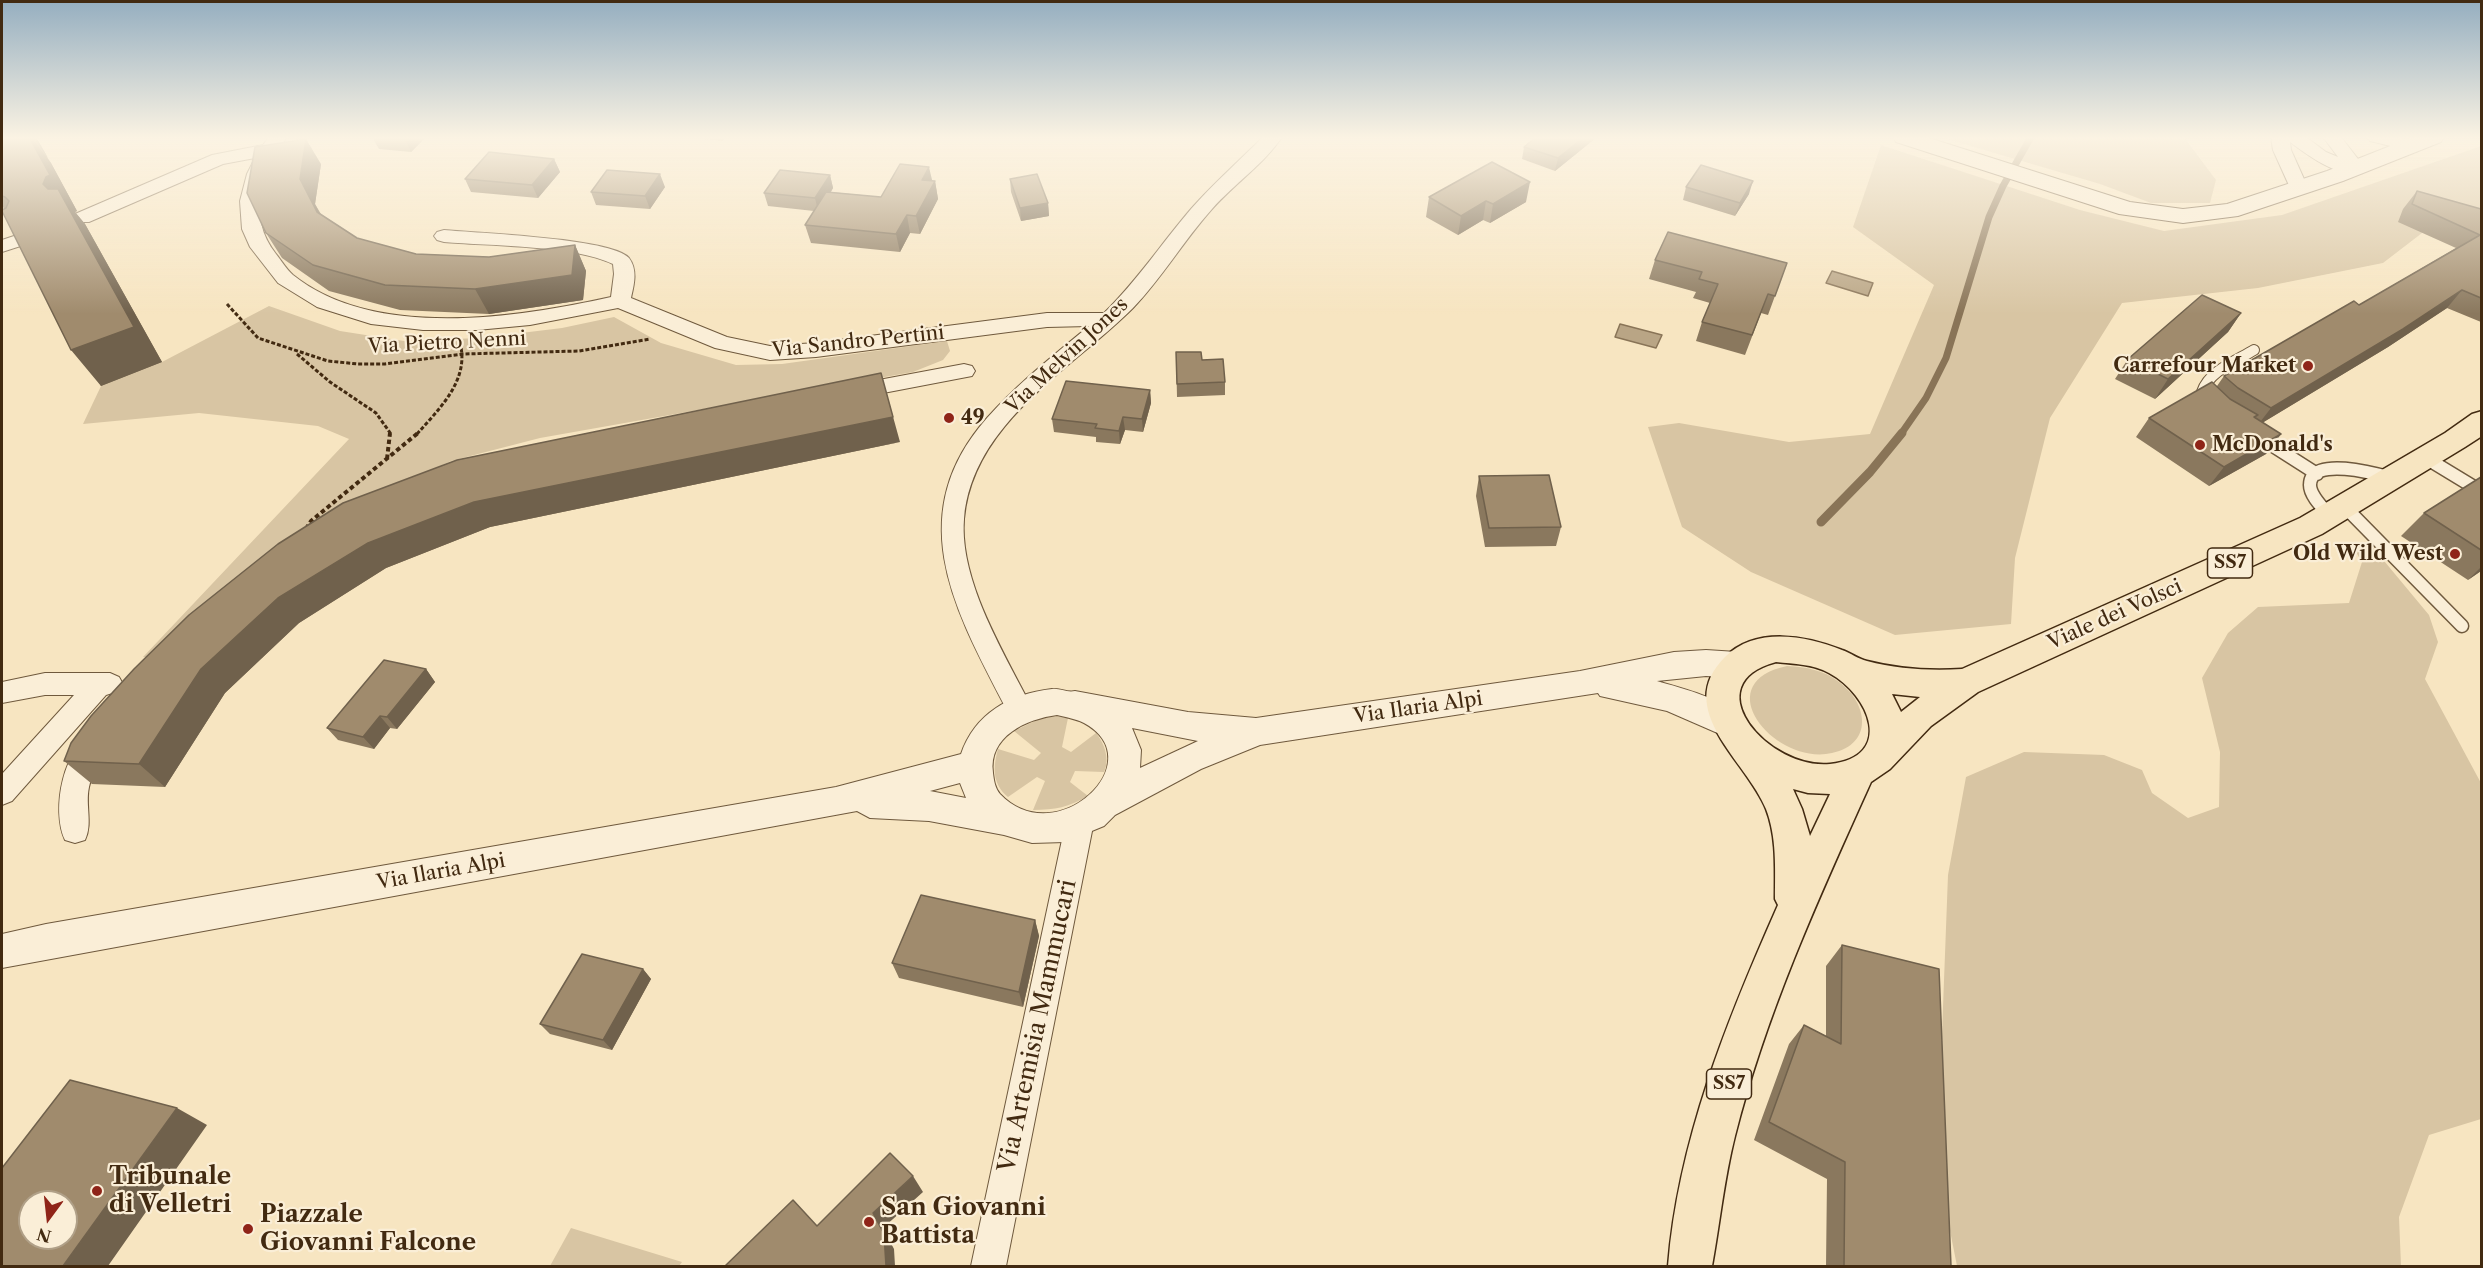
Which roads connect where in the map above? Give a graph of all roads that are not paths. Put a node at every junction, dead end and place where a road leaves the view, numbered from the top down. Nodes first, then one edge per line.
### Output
1 (134, 196) edge
2 (251, 196) edge
3 (1214, 196) edge
4 (2085, 196) edge
5 (2274, 196) edge
6 (82, 219) dead end
7 (444, 236) dead end
8 (26, 238) edge
9 (2, 246) edge
10 (620, 301) junction
11 (1109, 319) junction
12 (2254, 350) dead end
13 (964, 371) dead end
14 (826, 397) edge
15 (2213, 407) edge
16 (2481, 421) edge
17 (2249, 431) edge
18 (2426, 458) junction
19 (2317, 474) junction
20 (2392, 478) junction
21 (2481, 492) edge
22 (2338, 512) junction
23 (2463, 626) dead end
24 (1737, 665) junction
25 (1850, 670) junction
26 (1966, 682) junction
27 (99, 684) junction
28 (1580, 684) junction
29 (132, 685) edge
30 (2, 692) edge
31 (1075, 704) junction
32 (1020, 710) junction
33 (108, 729) edge
34 (1256, 732) junction
35 (1737, 735) junction
36 (1870, 764) junction
37 (975, 765) junction
38 (5, 787) edge
39 (836, 802) junction
40 (1093, 813) junction
41 (1010, 821) junction
42 (75, 831) dead end
43 (1794, 909) junction
44 (2, 934) edge
45 (46, 941) junction
46 (2, 951) edge
47 (988, 1266) edge
48 (1689, 1266) edge

1 - 6 street
2 - 10 street
3 - 11 street, Via Melvin Jones
4 - 5 street
7 - 10 street
8 - 9 street
10 - 11 street, Via Sandro Pertini
11 - 32 street, Via Melvin Jones
12 - 15 lane
13 - 14 street
16 - 18 main road, Viale dei Volsci / SS7
17 - 19 lane
18 - 20 main road, Viale dei Volsci / SS7
18 - 21 lane
19 - 20 lane
19 - 22 lane
20 - 22 main road, Viale dei Volsci / SS7
22 - 23 lane
22 - 26 main road, Viale dei Volsci / SS7
24 - 25 main road, SS7
24 - 28 street
24 - 35 main road, SS7
25 - 26 main road, Viale dei Volsci
25 - 36 main road, SS7
26 - 36 main road, Viale dei Volsci
27 - 29 street
27 - 30 street
27 - 38 street
28 - 34 street, Via Ilaria Alpi
28 - 35 street
31 - 32 street
31 - 34 street, Via Ilaria Alpi
31 - 40 street
32 - 37 street
33 - 42 street
34 - 40 street, Via Ilaria Alpi
35 - 36 main road
35 - 43 main road, Viale dei Volsci / SS7
36 - 43 main road, Viale dei Volsci / SS7
37 - 39 street, Via Ilaria Alpi
37 - 41 street
39 - 41 street, Via Ilaria Alpi
39 - 45 street, Via Ilaria Alpi
40 - 41 street
40 - 47 street, Via Artemisia Mammucari
43 - 48 main road, Viale dei Volsci / SS7
44 - 45 street, Via Ilaria Alpi
45 - 46 street, Via Ilaria Alpi

